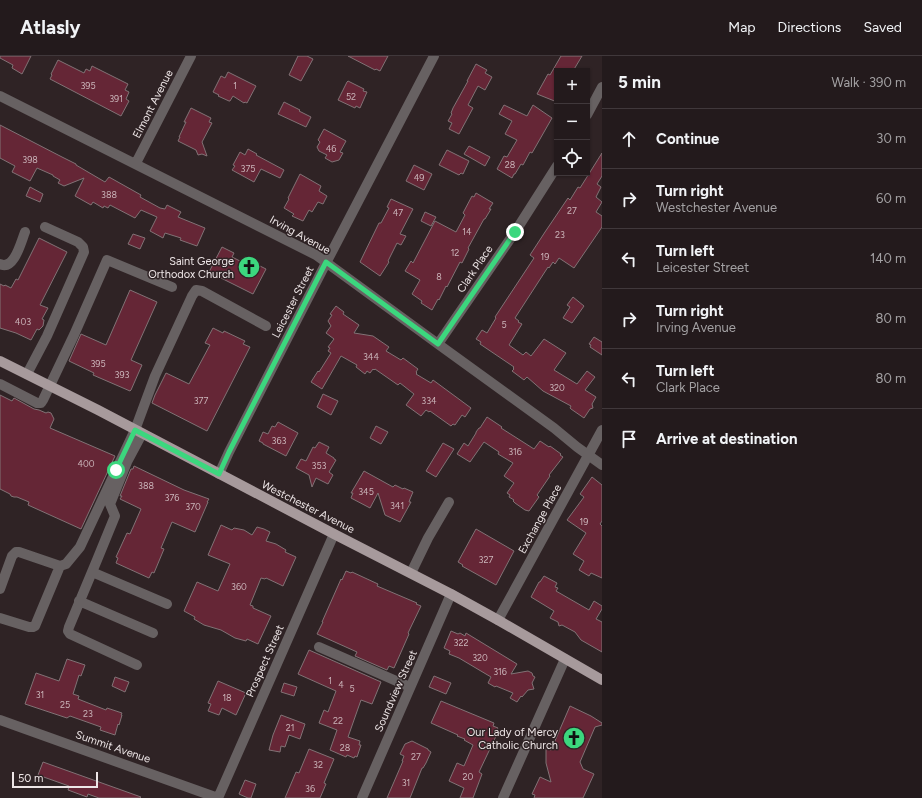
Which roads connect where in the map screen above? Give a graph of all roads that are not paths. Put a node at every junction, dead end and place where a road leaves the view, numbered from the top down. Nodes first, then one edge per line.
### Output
1 (191, 56) edge
2 (434, 56) edge
3 (602, 87) edge
4 (0, 96) edge
5 (590, 109) edge
6 (136, 163) junction
7 (554, 171) edge
8 (45, 227) dead end
9 (25, 232) dead end
10 (326, 262) junction
11 (0, 264) edge
12 (172, 287) dead end
13 (266, 326) dead end
14 (438, 344) junction
15 (0, 361) edge
16 (27, 374) junction
17 (0, 384) edge
18 (49, 386) junction
19 (602, 430) edge
20 (139, 432) junction
21 (589, 455) junction
22 (602, 465) edge
23 (219, 474) junction
24 (449, 502) dead end
25 (334, 534) junction
26 (60, 566) junction
27 (92, 572) junction
28 (411, 573) junction
29 (0, 589) edge
30 (452, 594) junction
31 (79, 602) junction
32 (167, 604) dead end
33 (0, 618) edge
34 (498, 620) junction
35 (153, 633) dead end
36 (320, 647) dead end
37 (565, 659) junction
38 (137, 665) dead end
39 (602, 680) edge
40 (410, 687) junction
41 (0, 720) edge
42 (218, 798) edge
43 (362, 798) edge
44 (502, 798) edge

1 - 6 street, Elmont Avenue
2 - 10 street, Leicester Street
3 - 5 street
4 - 6 street, Irving Avenue
6 - 10 street, Irving Avenue
7 - 14 street, Clark Place
8 - 16 street
9 - 11 street
10 - 14 street, Irving Avenue
10 - 23 street, Leicester Street
12 - 18 street
13 - 20 street
14 - 21 street, Irving Avenue
15 - 16 main road, Westchester Avenue
16 - 18 main road, Westchester Avenue
17 - 18 street
18 - 20 main road, Westchester Avenue
19 - 21 street, Exchange Place
20 - 23 main road, Westchester Avenue
20 - 26 street
20 - 27 street
21 - 22 street, Irving Avenue
21 - 34 street, Exchange Place
23 - 25 main road, Westchester Avenue
24 - 28 street
25 - 28 main road, Westchester Avenue
25 - 42 street, Prospect Street
26 - 29 street
26 - 33 street
27 - 31 street
27 - 32 street
28 - 30 main road, Westchester Avenue
30 - 34 main road, Westchester Avenue
30 - 40 street, Soundview Street
31 - 35 street
31 - 38 street
34 - 37 main road, Westchester Avenue
36 - 40 street
37 - 39 main road, Westchester Avenue
37 - 44 street
40 - 43 street, Soundview Street
41 - 42 street, Summit Avenue

